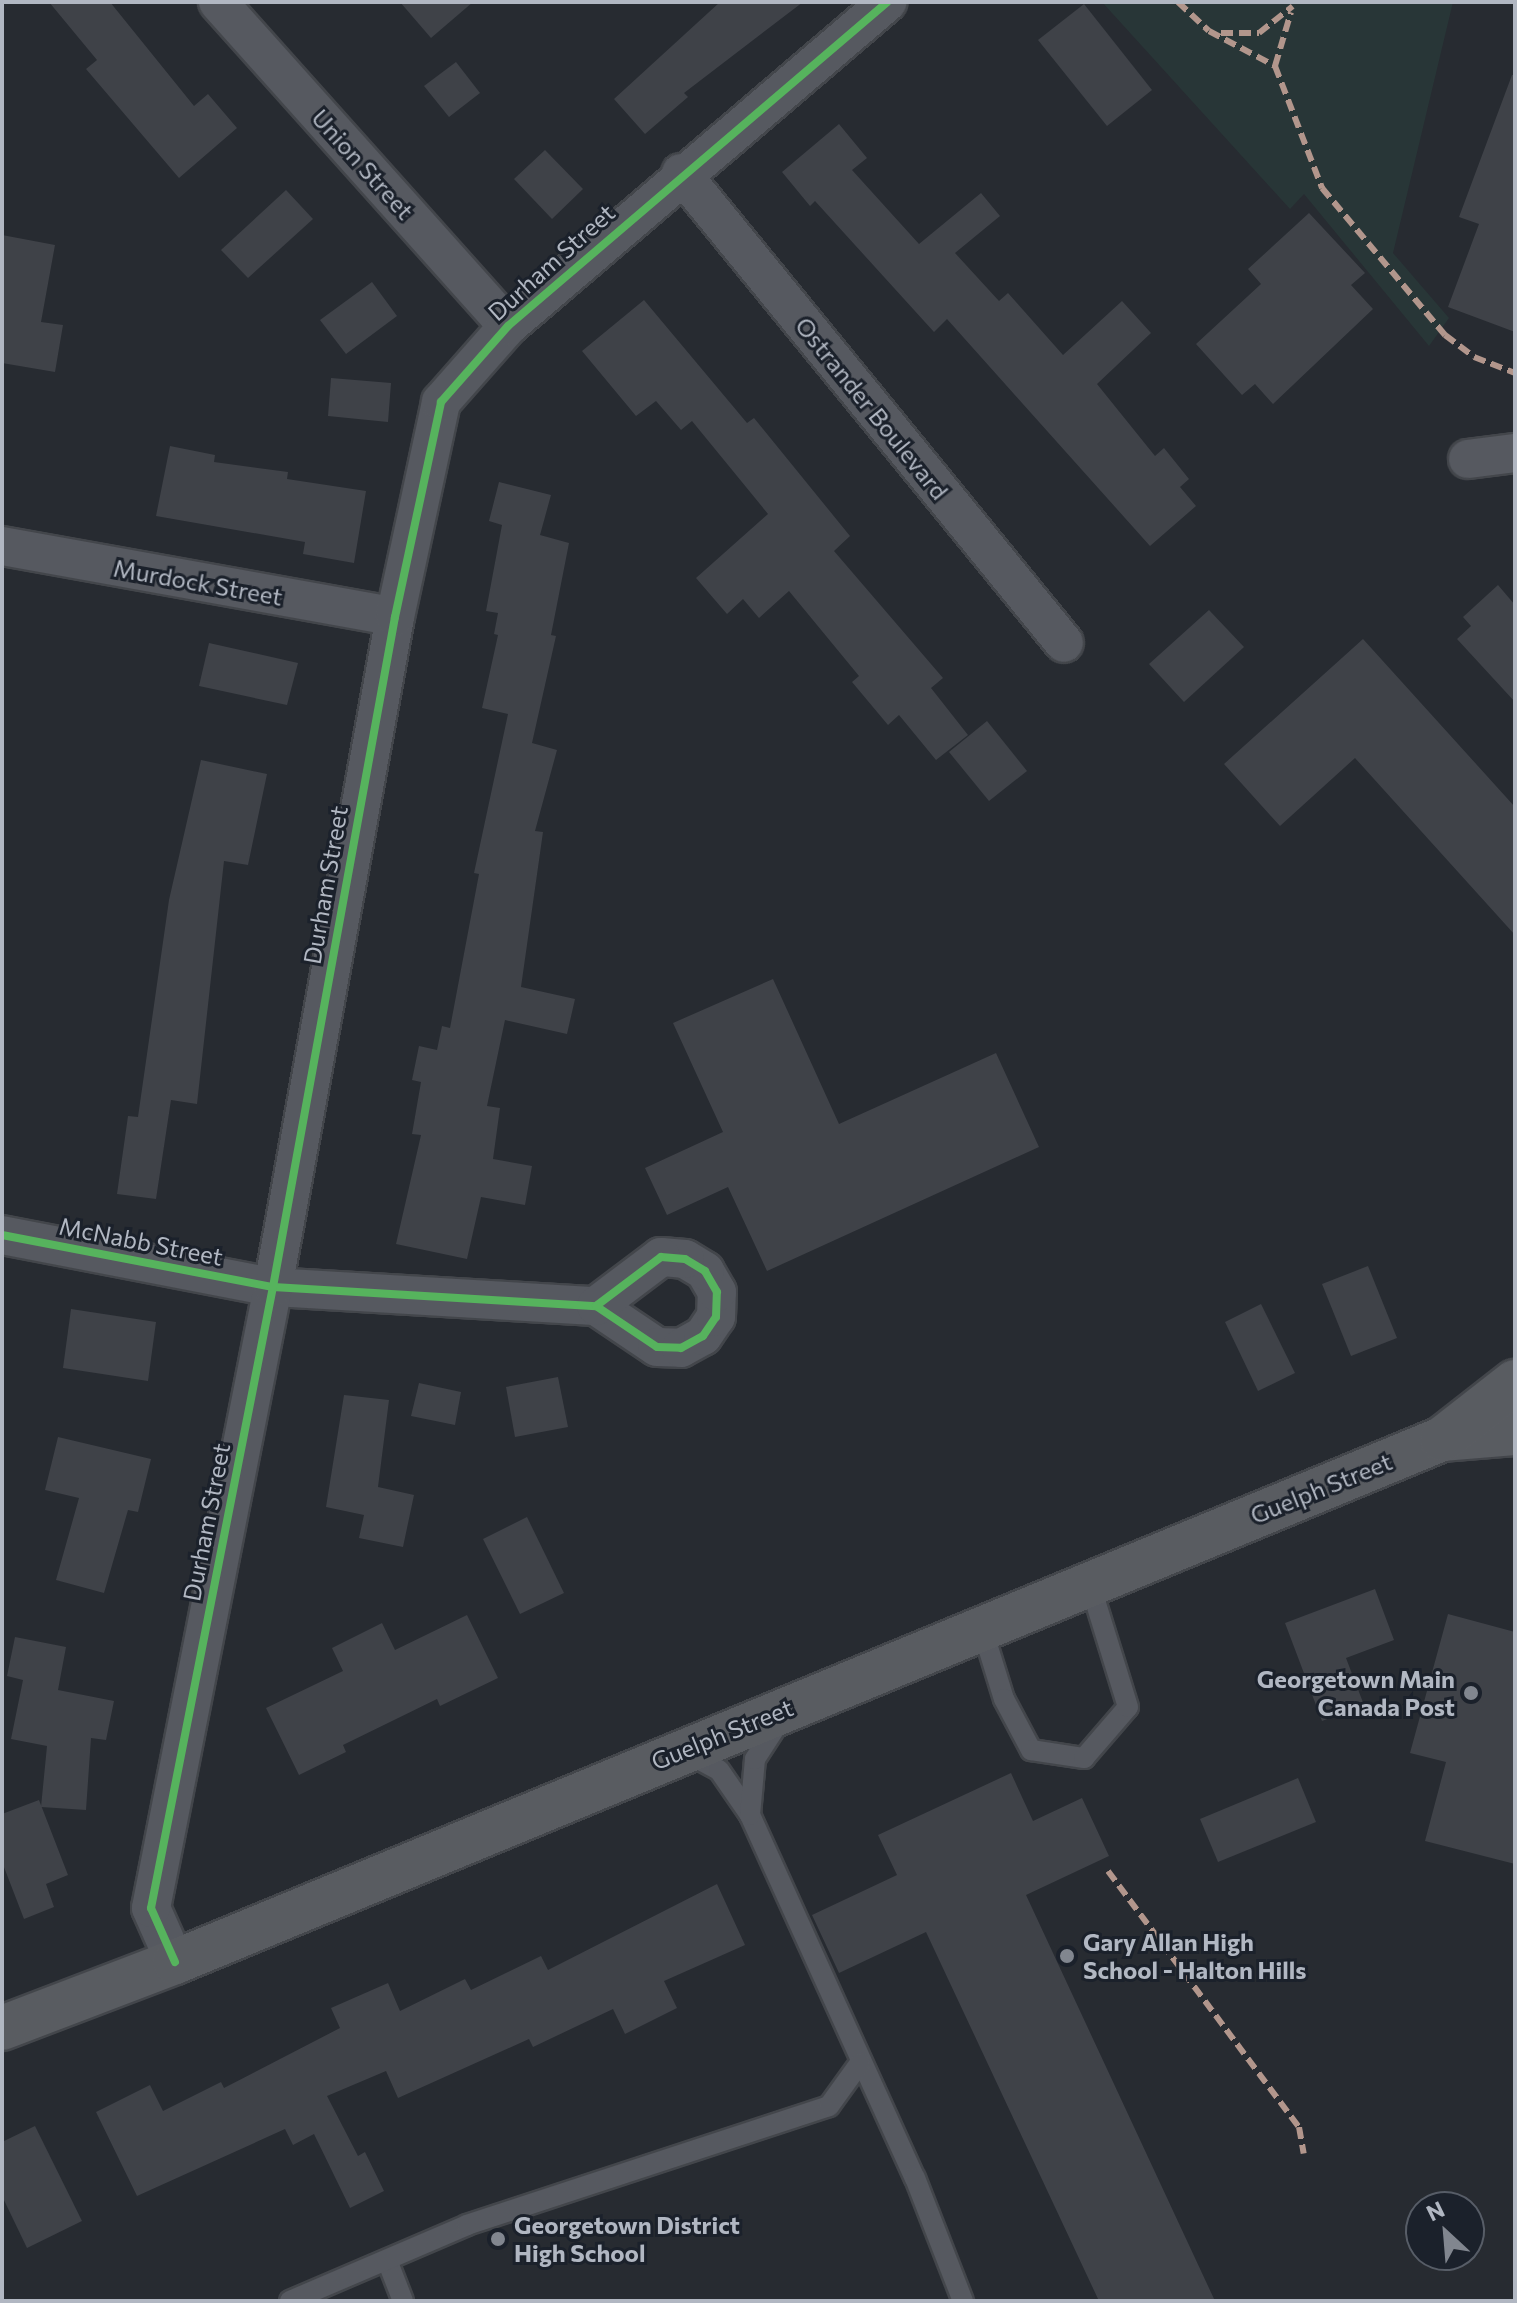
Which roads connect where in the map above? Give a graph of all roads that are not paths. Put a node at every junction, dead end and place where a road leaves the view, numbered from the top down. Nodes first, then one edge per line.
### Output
1 (218, 2) edge
2 (887, 2) edge
3 (681, 173) junction
4 (508, 326) junction
5 (1515, 453) edge
6 (1468, 459) dead end
7 (2, 546) edge
8 (395, 617) junction
9 (1064, 643) dead end
10 (2, 1235) edge
11 (273, 1287) junction
12 (596, 1306) dead end
13 (1515, 1382) edge
14 (1515, 1433) edge
15 (1442, 1439) junction
16 (1089, 1581) junction
17 (982, 1628) junction
18 (789, 1706) junction
19 (682, 1750) junction
20 (750, 1815) junction
21 (175, 1962) junction
22 (2, 2028) edge
23 (860, 2063) junction
24 (387, 2260) junction
25 (290, 2301) edge
26 (403, 2301) edge
27 (963, 2301) edge

1 - 4 street, Union Street
2 - 3 street, Durham Street
3 - 4 street, Durham Street
3 - 9 street, Ostrander Boulevard
4 - 8 street, Durham Street
5 - 6 street
7 - 8 street, Murdock Street
8 - 11 street, Durham Street
10 - 11 street, McNabb Street
11 - 12 street, McNabb Street
11 - 21 street, Durham Street
13 - 15 main road, Guelph Street
14 - 15 main road, Guelph Street
15 - 16 main road, Guelph Street
16 - 17 main road, Guelph Street
16 - 17 lane
17 - 18 main road, Guelph Street
18 - 19 main road, Guelph Street
18 - 20 lane
19 - 20 lane
19 - 21 main road, Guelph Street
20 - 23 lane
21 - 22 main road, Guelph Street
23 - 24 lane
23 - 27 lane
24 - 25 lane
24 - 26 lane

